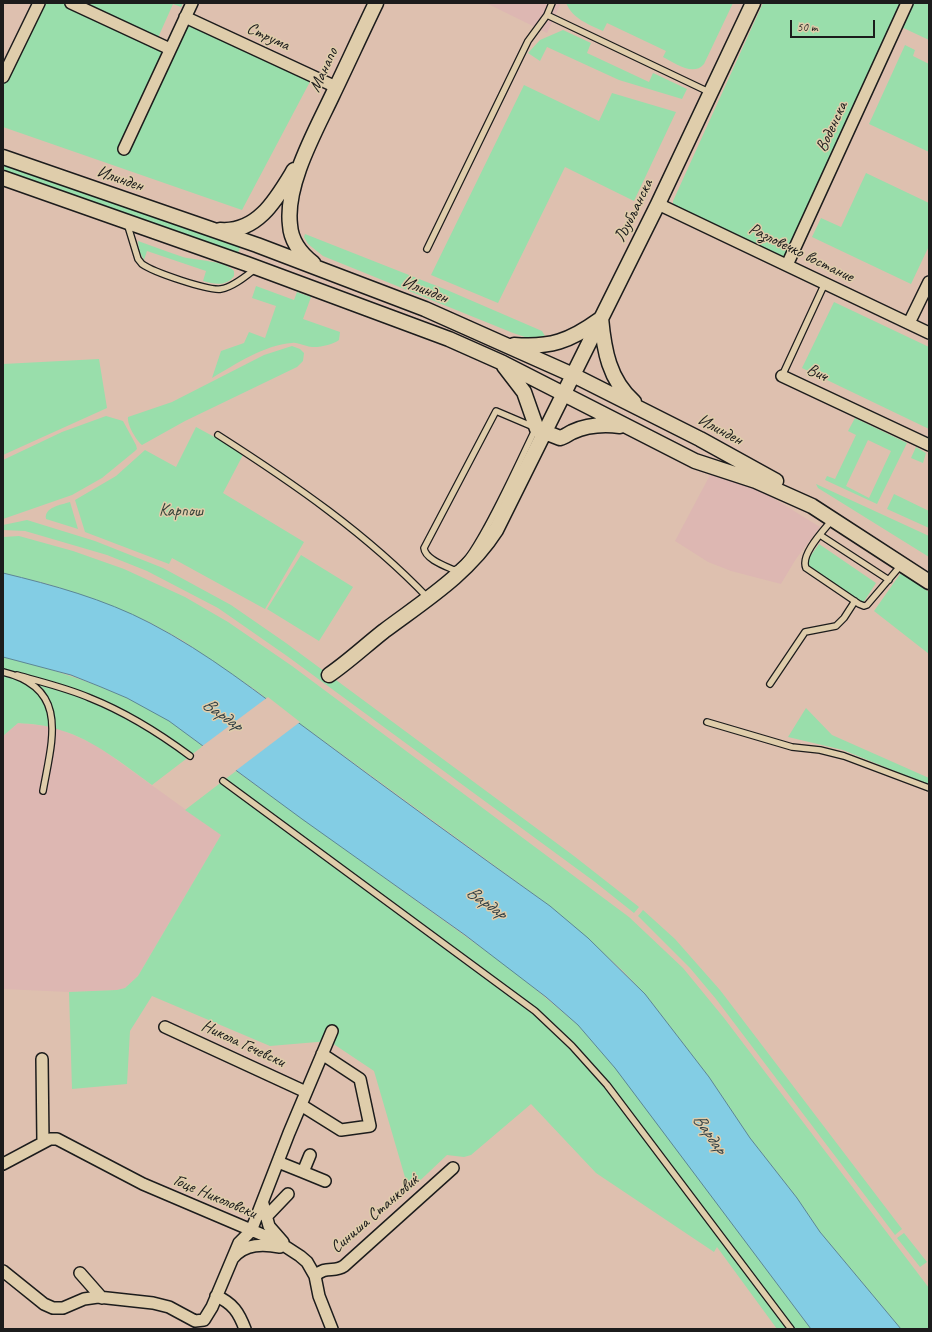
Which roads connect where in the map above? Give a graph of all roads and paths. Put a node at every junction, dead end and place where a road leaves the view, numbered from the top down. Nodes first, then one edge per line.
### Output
1 (39, 3) edge
2 (71, 3) edge
3 (192, 3) edge
4 (376, 3) edge
5 (552, 3) edge
6 (753, 3) edge
7 (907, 3) edge
8 (547, 15) junction
9 (185, 17) junction
10 (170, 50) junction
11 (3, 77) edge
12 (336, 87) junction
13 (711, 92) junction
14 (124, 149) dead end
15 (305, 153) junction
16 (3, 157) edge
17 (3, 178) edge
18 (658, 204) junction
19 (126, 221) junction
20 (212, 229) junction
21 (427, 248) dead end
22 (787, 265) junction
23 (258, 268) junction
24 (321, 269) junction
25 (929, 282) edge
26 (825, 283) junction
27 (601, 318) junction
28 (909, 323) junction
29 (929, 333) edge
30 (509, 345) junction
31 (502, 363) junction
32 (573, 375) junction
33 (782, 376) joint
34 (563, 394) junction
35 (647, 412) junction
36 (628, 427) junction
37 (540, 430) junction
38 (218, 435) dead end
39 (929, 445) edge
40 (812, 506) junction
41 (833, 518) junction
42 (820, 535) junction
43 (902, 564) junction
44 (889, 580) junction
45 (929, 582) edge
46 (428, 598) junction
47 (855, 601) junction
48 (3, 672) edge
49 (329, 675) dead end
50 (17, 676) junction
51 (770, 684) dead end
52 (707, 722) dead end
53 (190, 756) dead end
54 (223, 780) dead end
55 (929, 788) edge
56 (43, 791) dead end
57 (165, 1027) dead end
58 (332, 1031) dead end
59 (322, 1054) junction
60 (42, 1059) dead end
61 (306, 1092) junction
62 (301, 1105) junction
63 (43, 1142) junction
64 (310, 1155) dead end
65 (278, 1162) junction
66 (3, 1164) edge
67 (453, 1168) dead end
68 (303, 1172) junction
69 (325, 1181) dead end
70 (288, 1194) dead end
71 (263, 1204) junction
72 (266, 1217) junction
73 (251, 1231) junction
74 (290, 1250) junction
75 (233, 1259) junction
76 (3, 1271) edge
77 (80, 1273) dead end
78 (315, 1276) junction
79 (216, 1296) junction
80 (102, 1298) junction
81 (245, 1329) edge
82 (332, 1329) edge
83 (791, 1329) edge

1 - 11 street
2 - 10 street
3 - 9 street
4 - 12 street, Манапо
5 - 8 lane
6 - 13 street, Љубљанска
7 - 22 street, Воденска
8 - 13 lane
8 - 21 lane
9 - 10 street
9 - 12 street, Струма
10 - 14 street
12 - 15 street, Манапо
13 - 18 street, Љубљанска
15 - 20 street, Манапо
15 - 24 street, Манапо
16 - 20 street, Илинден
17 - 19 street, Илинден
18 - 22 street, Разловечко востание
18 - 27 street, Љубљанска
19 - 23 street, Илинден
19 - 23 lane
20 - 24 street, Илинден
22 - 26 street, Разловечко востание
23 - 31 street, Илинден
24 - 30 street, Илинден
25 - 28 street
26 - 28 street, Разловечко востание
26 - 33 lane, Вич
27 - 30 street
27 - 32 street, Љубљанска
27 - 35 street
28 - 29 street, Разловечко востание
30 - 32 street, Илинден
31 - 34 street, Илинден
31 - 37 street
32 - 34 street, Љубљанска
32 - 35 street, Илинден
33 - 39 street, Вич
34 - 36 street, Илинден
34 - 37 street, Љубљанска
35 - 40 street, Илинден
36 - 37 street
36 - 40 street, Илинден
37 - 37 lane
37 - 46 street, Љубљанска
38 - 46 lane
40 - 41 street, Илинден
41 - 42 lane
41 - 43 street, Илинден
42 - 44 lane
42 - 47 lane
43 - 44 lane
43 - 45 street, Илинден
44 - 47 lane
46 - 49 street, Љубљанска
47 - 51 lane
48 - 50 lane
50 - 53 lane
50 - 56 lane
52 - 55 lane
54 - 83 lane
57 - 61 street, Никола Гечевски
58 - 59 street
59 - 61 street
59 - 62 street
60 - 63 street
61 - 62 street
62 - 65 street
63 - 66 street, Гоце Николовски
63 - 73 street, Гоце Николовски
64 - 68 street
65 - 68 street
65 - 71 street
67 - 78 street, Синиша Станковиќ
68 - 69 street
70 - 72 street
71 - 72 street
71 - 73 street
72 - 74 street
73 - 74 street, Гоце Николовски
73 - 75 street
74 - 75 street
74 - 78 street, Гоце Николовски
75 - 79 street
76 - 80 street
77 - 80 street
78 - 82 street, Гоце Николовски
79 - 80 street
79 - 81 street

